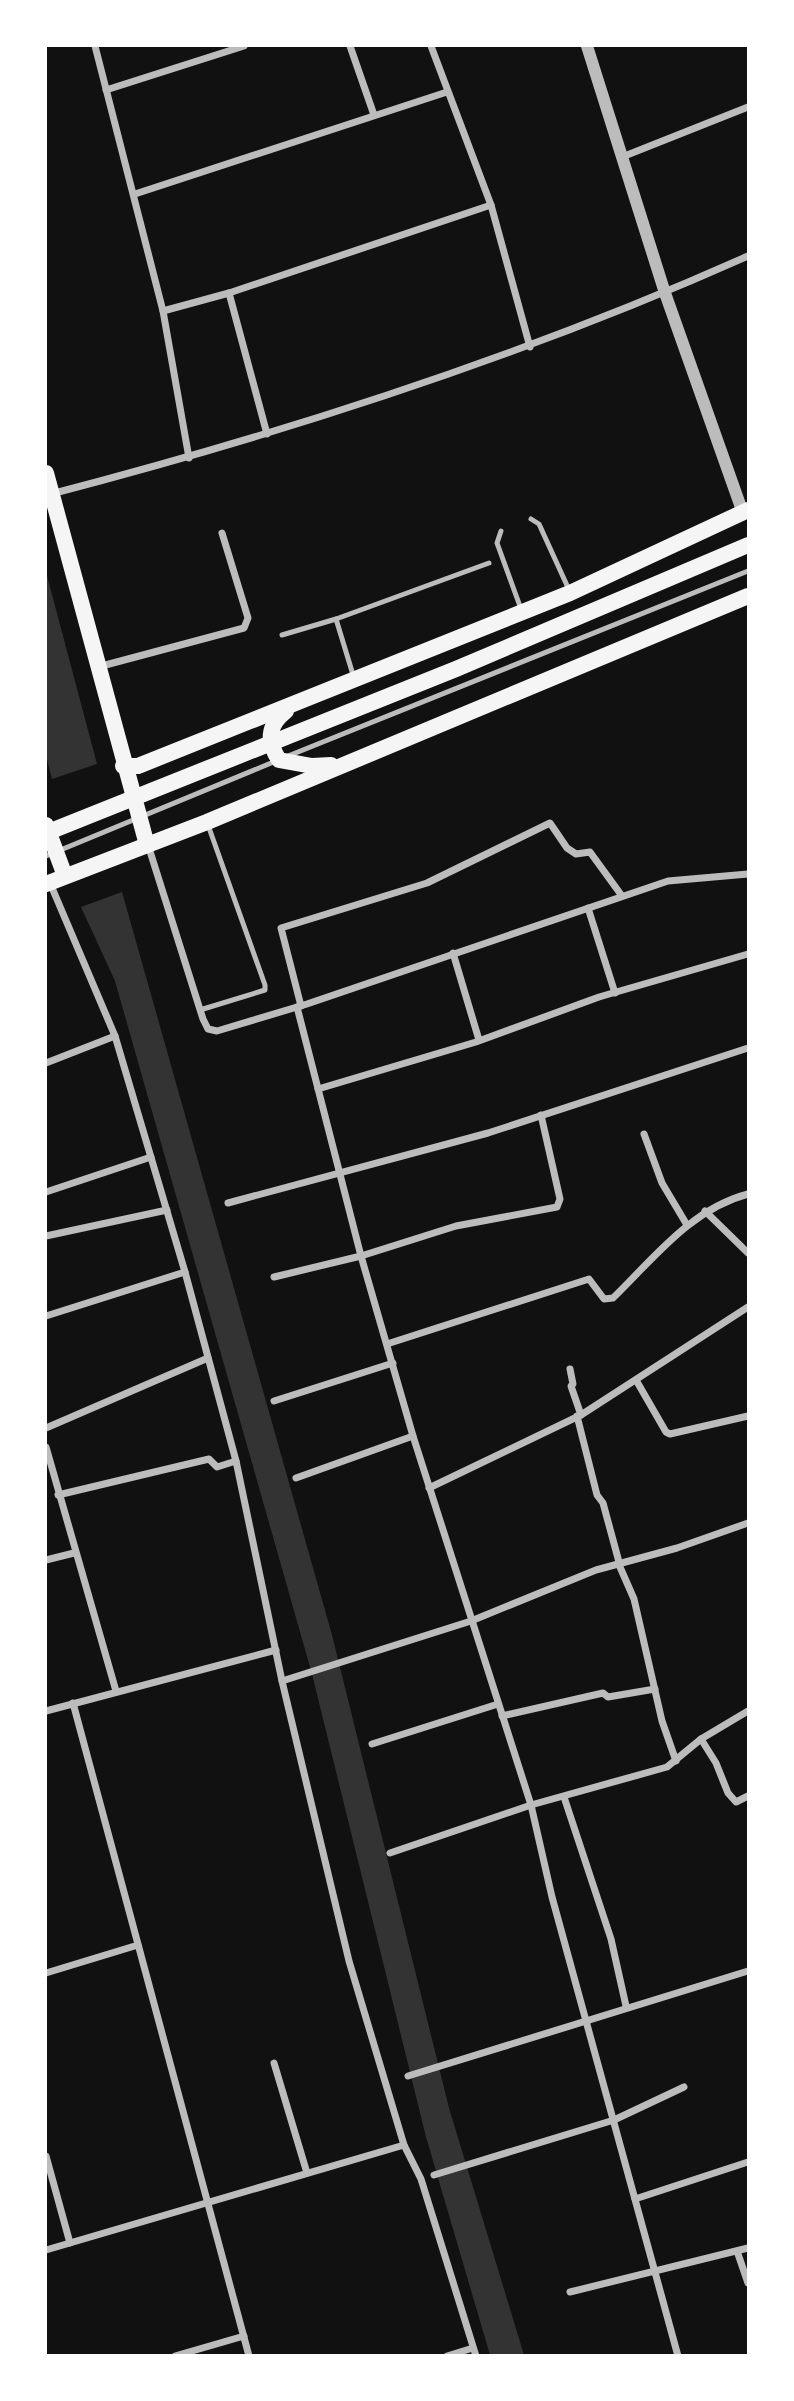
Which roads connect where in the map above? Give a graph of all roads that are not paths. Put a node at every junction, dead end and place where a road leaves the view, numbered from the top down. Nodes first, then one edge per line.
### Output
1 (95, 46) edge
2 (244, 46) edge
3 (350, 46) edge
4 (431, 46) edge
5 (587, 46) edge
6 (106, 90) junction
7 (447, 92) junction
8 (748, 107) edge
9 (374, 115) junction
10 (622, 157) junction
11 (135, 194) junction
12 (491, 205) junction
13 (748, 256) edge
14 (229, 293) junction
15 (666, 293) junction
16 (163, 311) junction
17 (530, 346) junction
18 (267, 434) junction
19 (189, 458) junction
20 (46, 473) edge
21 (51, 494) junction
22 (746, 511) edge
23 (531, 519) dead end
24 (501, 531) dead end
25 (222, 533) dead end
26 (743, 548) edge
27 (489, 563) dead end
28 (748, 571) edge
29 (570, 593) junction
30 (748, 596) edge
31 (522, 612) junction
32 (336, 619) junction
33 (282, 635) dead end
34 (98, 667) junction
35 (355, 680) junction
36 (293, 705) junction
37 (279, 760) junction
38 (340, 765) junction
39 (123, 766) junction
40 (139, 818) junction
41 (207, 822) junction
42 (46, 825) edge
43 (46, 833) edge
44 (148, 845) junction
45 (51, 854) edge
46 (748, 874) edge
47 (54, 881) edge
48 (622, 897) junction
49 (588, 908) junction
50 (453, 953) junction
51 (748, 954) edge
52 (615, 993) junction
53 (299, 1007) junction
54 (200, 1010) junction
55 (115, 1036) junction
56 (479, 1040) junction
57 (748, 1048) edge
58 (46, 1063) edge
59 (318, 1089) junction
60 (541, 1115) junction
61 (644, 1134) dead end
62 (151, 1157) junction
63 (341, 1172) junction
64 (46, 1192) edge
65 (748, 1194) edge
66 (228, 1203) dead end
67 (167, 1210) junction
68 (705, 1211) junction
69 (687, 1225) junction
70 (46, 1236) edge
71 (748, 1254) edge
72 (361, 1256) junction
73 (185, 1272) junction
74 (274, 1277) dead end
75 (748, 1307) edge
76 (46, 1316) edge
77 (387, 1344) junction
78 (208, 1358) junction
79 (393, 1363) junction
80 (570, 1369) dead end
81 (636, 1380) junction
82 (274, 1401) dead end
83 (579, 1415) junction
84 (748, 1416) edge
85 (46, 1428) edge
86 (413, 1436) junction
87 (46, 1447) edge
88 (236, 1461) junction
89 (296, 1478) dead end
90 (429, 1488) junction
91 (58, 1495) junction
92 (748, 1523) edge
93 (74, 1552) junction
94 (46, 1560) edge
95 (619, 1565) junction
96 (471, 1621) junction
97 (276, 1650) junction
98 (282, 1681) junction
99 (655, 1689) junction
100 (116, 1691) junction
101 (73, 1703) junction
102 (498, 1704) junction
103 (46, 1711) edge
104 (748, 1711) edge
105 (502, 1716) junction
106 (701, 1739) junction
107 (372, 1744) dead end
108 (676, 1761) junction
109 (748, 1796) edge
110 (564, 1797) junction
111 (531, 1805) junction
112 (390, 1853) dead end
113 (138, 1945) junction
114 (748, 1971) edge
115 (46, 1973) edge
116 (626, 2006) junction
117 (586, 2020) junction
118 (274, 2063) dead end
119 (408, 2076) dead end
120 (684, 2087) dead end
121 (614, 2120) junction
122 (404, 2145) junction
123 (46, 2156) edge
124 (748, 2162) edge
125 (307, 2173) junction
126 (434, 2175) dead end
127 (635, 2199) junction
128 (208, 2203) junction
129 (70, 2243) junction
130 (748, 2248) edge
131 (46, 2250) edge
132 (737, 2252) junction
133 (653, 2272) junction
134 (748, 2283) edge
135 (570, 2292) dead end
136 (244, 2336) junction
137 (475, 2352) edge
138 (175, 2356) edge
139 (249, 2356) edge
140 (447, 2356) edge
141 (678, 2356) edge

1 - 6 street
2 - 6 street
3 - 9 street
4 - 7 street
5 - 10 street
6 - 11 street
7 - 9 street
7 - 12 street
8 - 10 street
9 - 11 street
10 - 15 street
11 - 16 street
12 - 14 street
12 - 17 street
13 - 15 street
14 - 16 street
14 - 18 street
15 - 17 street
15 - 22 street
16 - 19 street
17 - 18 street
18 - 19 street
19 - 21 street
20 - 21 main road
21 - 34 main road
22 - 29 main road
23 - 29 lane
24 - 31 lane
25 - 34 street
26 - 43 main road
27 - 32 lane
28 - 37 lane
29 - 31 main road
30 - 38 main road
31 - 35 main road
32 - 33 lane
32 - 35 lane
34 - 39 main road
35 - 36 main road
36 - 37 main road
36 - 39 main road
37 - 38 main road
37 - 40 lane
38 - 41 main road
39 - 40 main road
40 - 44 main road
40 - 45 lane
41 - 44 main road
41 - 54 lane
42 - 45 main road
44 - 47 main road
44 - 54 street
45 - 47 main road
46 - 48 street
47 - 55 street
48 - 49 street
48 - 53 street
49 - 50 street
49 - 52 street
50 - 53 street
50 - 56 street
51 - 52 street
52 - 56 street
53 - 54 street
53 - 59 street
55 - 58 street
55 - 62 street
56 - 59 street
57 - 60 street
59 - 63 street
60 - 63 street
60 - 72 street
61 - 69 street
62 - 64 street
62 - 67 street
63 - 66 street
63 - 72 street
65 - 68 street
67 - 70 street
67 - 73 street
68 - 69 street
68 - 71 street
69 - 77 street
72 - 74 street
72 - 77 street
73 - 76 street
73 - 78 street
75 - 81 street
77 - 79 street
78 - 85 street
78 - 88 street
79 - 82 street
79 - 86 street
80 - 83 street
81 - 83 street
81 - 84 street
83 - 90 street
83 - 95 street
86 - 89 street
86 - 90 street
87 - 91 street
88 - 91 street
88 - 97 street
90 - 96 street
91 - 93 street
92 - 95 street
93 - 94 street
93 - 100 street
95 - 96 street
95 - 99 street
96 - 98 street
96 - 102 street
97 - 98 street
97 - 100 street
98 - 122 street
99 - 105 street
99 - 108 street
100 - 101 street
101 - 103 street
101 - 113 street
102 - 105 street
102 - 107 street
104 - 106 street
105 - 111 street
106 - 108 street
106 - 109 street
108 - 110 street
110 - 111 street
110 - 116 street
111 - 112 street
111 - 117 street
113 - 115 street
113 - 128 street
114 - 116 street
116 - 117 street
117 - 119 street
117 - 121 street
118 - 125 street
120 - 121 street
121 - 126 street
121 - 127 street
122 - 125 street
122 - 137 street
123 - 129 street
124 - 127 street
125 - 128 street
127 - 133 street
128 - 129 street
128 - 136 street
129 - 131 street
130 - 132 street
132 - 133 street
132 - 134 street
133 - 135 street
133 - 141 street
136 - 138 street
136 - 139 street
137 - 140 street

